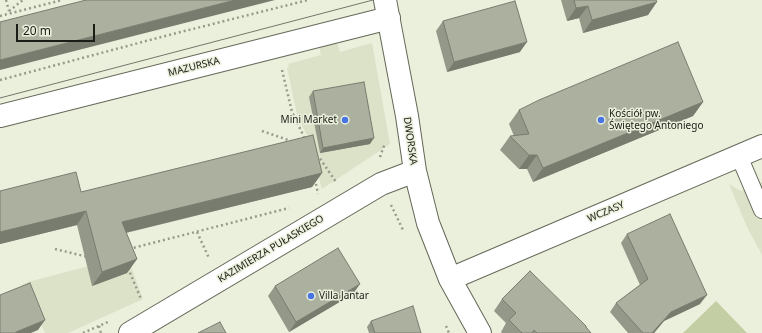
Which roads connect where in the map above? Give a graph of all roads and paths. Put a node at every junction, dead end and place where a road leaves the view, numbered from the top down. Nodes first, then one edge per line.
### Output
1 (6, 0) edge
2 (23, 0) edge
3 (62, 0) edge
4 (308, 0) edge
5 (387, 9) edge
6 (10, 12) junction
7 (0, 16) edge
8 (276, 46) junction
9 (0, 80) edge
10 (0, 116) edge
11 (262, 131) dead end
12 (292, 142) edge
13 (305, 142) edge
14 (762, 146) edge
15 (739, 156) junction
16 (314, 157) edge
17 (415, 171) junction
18 (315, 179) edge
19 (339, 187) dead end
20 (320, 200) dead end
21 (290, 208) dead end
22 (762, 210) edge
23 (197, 232) junction
24 (55, 248) dead end
25 (129, 249) edge
26 (92, 258) dead end
27 (209, 259) dead end
28 (127, 265) edge
29 (450, 278) junction
30 (143, 305) dead end
31 (99, 326) dead end
32 (102, 333) edge
33 (130, 333) edge
34 (480, 333) edge

1 - 6 path
2 - 6 path
3 - 6 path
4 - 9 path
5 - 8 street, MAZURSKA
5 - 17 street, DWORSKA
6 - 7 path
8 - 10 street, MAZURSKA
8 - 13 path
11 - 12 path
14 - 15 street, WCZASY
15 - 22 lane
15 - 29 street, WCZASY
16 - 19 path
17 - 29 street, DWORSKA
17 - 33 street, KAZIMIERZA PUŁASKIEGO
18 - 20 path
21 - 23 path
23 - 25 path
23 - 27 path
24 - 26 path
28 - 30 path
29 - 34 street, DWORSKA
31 - 32 path

